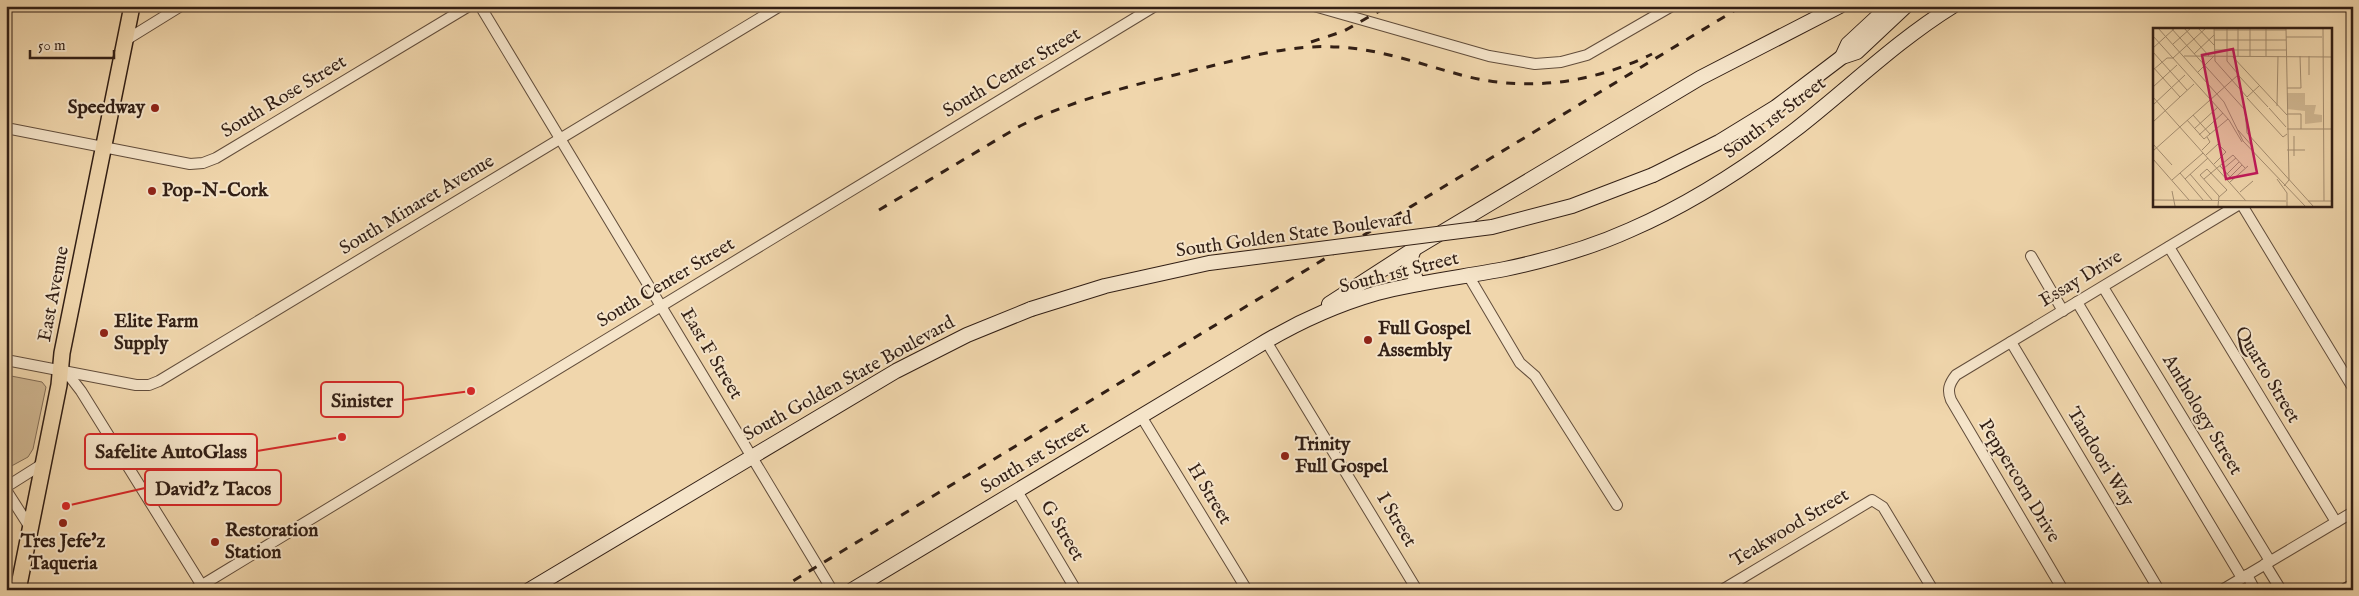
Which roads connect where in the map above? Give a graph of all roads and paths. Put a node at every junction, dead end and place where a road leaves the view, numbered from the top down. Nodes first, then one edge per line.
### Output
1 (132, 6) edge
2 (181, 6) edge
3 (469, 6) edge
4 (780, 6) edge
5 (1155, 6) edge
6 (1314, 6) edge
7 (1672, 6) edge
8 (1840, 6) edge
9 (1889, 6) edge
10 (1906, 6) edge
11 (1953, 6) edge
12 (483, 8) edge
13 (126, 40) junction
14 (1842, 57) junction
15 (6, 128) edge
16 (561, 139) junction
17 (104, 147) junction
18 (2238, 206) edge
19 (2241, 206) edge
20 (2169, 247) junction
21 (1414, 249) junction
22 (2031, 256) dead end
23 (1468, 275) junction
24 (1418, 284) junction
25 (2103, 287) junction
26 (2077, 302) junction
27 (662, 306) junction
28 (2063, 311) junction
29 (1298, 323) junction
30 (1266, 341) junction
31 (2012, 342) junction
32 (6, 360) edge
33 (60, 370) junction
34 (87, 376) junction
35 (2353, 388) edge
36 (1948, 389) joint
37 (81, 391) junction
38 (1141, 416) junction
39 (752, 455) junction
40 (44, 464) junction
41 (6, 489) edge
42 (1017, 491) junction
43 (1617, 505) dead end
44 (2353, 512) edge
45 (2336, 522) junction
46 (31, 529) junction
47 (2268, 562) junction
48 (2244, 577) junction
49 (2353, 584) edge
50 (200, 588) edge
51 (2276, 588) edge
52 (18, 590) edge
53 (529, 590) edge
54 (832, 590) edge
55 (852, 590) edge
56 (1076, 590) edge
57 (1247, 590) edge
58 (1417, 590) edge
59 (1722, 590) edge
60 (1933, 590) edge
61 (2063, 590) edge
62 (2159, 590) edge
63 (2222, 590) edge
64 (2255, 590) edge
65 (2343, 590) edge

1 - 13 main road, East Avenue
2 - 13 street
3 - 12 street
3 - 17 street, South Rose Street
4 - 16 street, South Minaret Avenue
5 - 27 street, South Center Street
6 - 7 street
8 - 21 main road
9 - 14 main road
10 - 14 main road
11 - 23 main road, South 1st Street
12 - 16 street, East F Street
13 - 17 main road, East Avenue
14 - 39 main road, South Golden State Boulevard, bridge
15 - 17 street, South Rose Street
16 - 27 street, East F Street
16 - 34 street, South Minaret Avenue
17 - 33 main road, East Avenue
18 - 20 street, Essay Drive
19 - 35 street
20 - 25 street, Essay Drive
20 - 45 street, Quarto Street
21 - 24 main road
21 - 29 main road
22 - 28 street
23 - 24 main road, South 1st Street
23 - 43 street
24 - 29 main road, South 1st Street
25 - 26 street, Essay Drive
25 - 47 street, Anthology Street
26 - 28 street, Essay Drive
26 - 48 street
27 - 39 street, East F Street
27 - 50 street, South Center Street
28 - 31 street, Essay Drive
29 - 30 main road, South 1st Street
30 - 38 main road, South 1st Street
30 - 58 street, I Street
31 - 36 street, Essay Drive
31 - 62 street, Tandoori Way
32 - 33 street, South Minaret Avenue
33 - 34 street, South Minaret Avenue
33 - 37 street
33 - 40 main road, East Avenue
34 - 37 street
36 - 61 street, Peppercorn Drive
37 - 50 street
38 - 42 main road, South 1st Street
38 - 57 street, H Street
39 - 53 main road, South Golden State Boulevard
39 - 54 street, East F Street
40 - 41 street
40 - 46 main road, East Avenue
41 - 46 street
42 - 55 main road, South 1st Street
42 - 56 street, G Street
44 - 45 street
45 - 47 street
46 - 52 main road, East Avenue
47 - 48 street
47 - 51 street, Anthology Street
48 - 63 street
48 - 64 street
49 - 65 street
59 - 60 street, Teakwood Street

